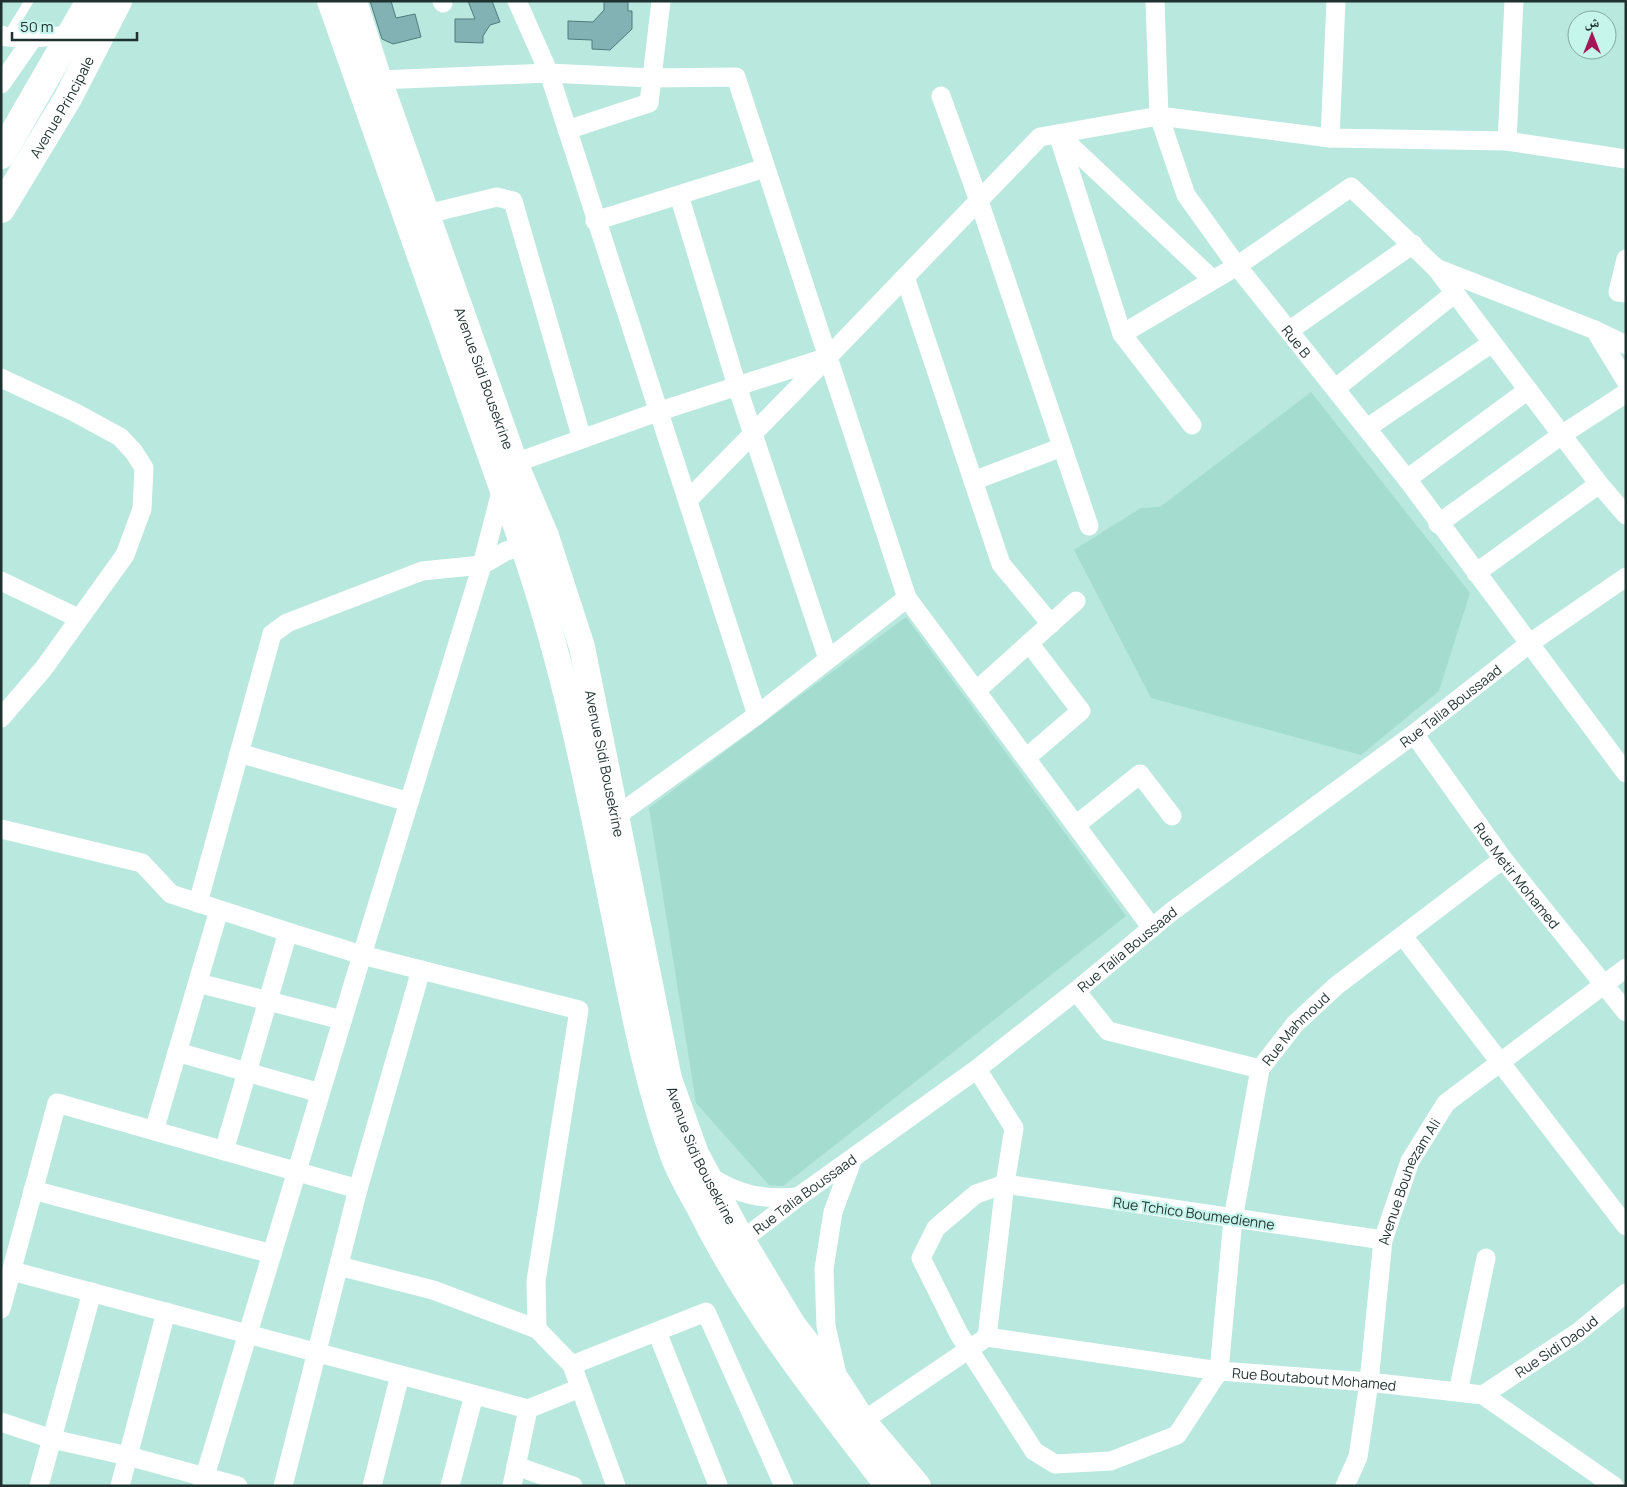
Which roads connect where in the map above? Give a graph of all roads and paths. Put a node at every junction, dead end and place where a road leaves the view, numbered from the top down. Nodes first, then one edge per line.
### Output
1 (29, 1) edge
2 (90, 1) edge
3 (118, 1) edge
4 (330, 1) edge
5 (354, 1) edge
6 (517, 1) edge
7 (661, 1) edge
8 (1155, 1) edge
9 (1336, 1) edge
10 (1514, 1) edge
11 (4, 36) edge
12 (33, 38) junction
13 (82, 41) junction
14 (549, 73) junction
15 (651, 78) junction
16 (379, 80) junction
17 (1, 84) edge
18 (941, 96) dead end
19 (1159, 116) junction
20 (567, 130) junction
21 (1058, 134) junction
22 (1330, 138) junction
23 (1507, 141) junction
24 (1, 155) edge
25 (1626, 159) edge
26 (765, 168) junction
27 (679, 195) junction
28 (979, 201) junction
29 (1, 209) edge
30 (427, 214) junction
31 (595, 221) junction
32 (1413, 244) junction
33 (1626, 259) edge
34 (1237, 266) junction
35 (1436, 268) junction
36 (905, 277) junction
37 (1213, 280) junction
38 (1455, 293) junction
39 (1626, 294) edge
40 (1290, 330) junction
41 (1595, 330) junction
42 (1122, 334) junction
43 (1492, 342) junction
44 (1626, 345) edge
45 (828, 357) junction
46 (1, 378) edge
47 (1626, 381) edge
48 (737, 386) junction
49 (1336, 388) junction
50 (1528, 390) junction
51 (1626, 393) edge
52 (657, 412) junction
53 (1192, 424) dead end
54 (1367, 428) junction
55 (752, 433) junction
56 (1563, 434) junction
57 (582, 439) junction
58 (1062, 447) junction
59 (515, 463) junction
60 (1407, 479) junction
61 (973, 480) junction
62 (1599, 484) junction
63 (502, 488) junction
64 (688, 500) junction
65 (1626, 515) edge
66 (1438, 524) junction
67 (1089, 526) dead end
68 (525, 546) junction
69 (482, 565) junction
70 (1476, 573) junction
71 (1626, 577) edge
72 (1, 581) edge
73 (907, 598) junction
74 (1076, 601) dead end
75 (78, 618) junction
76 (1051, 624) junction
77 (1029, 644) junction
78 (1530, 644) junction
79 (828, 659) junction
80 (976, 691) junction
81 (758, 715) junction
82 (1, 718) edge
83 (1414, 734) junction
84 (239, 753) junction
85 (1026, 758) junction
86 (1626, 773) edge
87 (409, 802) junction
88 (1172, 816) dead end
89 (615, 817) junction
90 (1076, 825) junction
91 (1, 829) edge
92 (1503, 858) junction
93 (198, 903) junction
94 (219, 910) junction
95 (1152, 928) junction
96 (288, 932) junction
97 (1403, 936) junction
98 (362, 955) junction
99 (1626, 968) edge
100 (420, 970) junction
101 (198, 983) junction
102 (1606, 984) junction
103 (1076, 991) junction
104 (267, 1001) junction
105 (1626, 1012) edge
106 (342, 1020) junction
107 (177, 1052) junction
108 (1501, 1061) junction
109 (977, 1069) junction
110 (1260, 1069) junction
111 (246, 1074) junction
112 (320, 1093) junction
113 (154, 1131) junction
114 (224, 1151) junction
115 (853, 1158) junction
116 (296, 1172) junction
117 (707, 1175) junction
118 (1005, 1184) junction
119 (358, 1189) junction
120 (34, 1190) junction
121 (798, 1197) junction
122 (1233, 1219) junction
123 (1626, 1226) edge
124 (1384, 1240) junction
125 (732, 1247) junction
126 (272, 1254) junction
127 (1486, 1258) dead end
128 (339, 1266) junction
129 (12, 1271) junction
130 (92, 1292) junction
131 (1626, 1293) edge
132 (1, 1309) edge
133 (166, 1312) junction
134 (537, 1329) junction
135 (657, 1332) junction
136 (247, 1334) junction
137 (987, 1337) junction
138 (970, 1351) junction
139 (317, 1352) junction
140 (572, 1365) junction
141 (1219, 1371) junction
142 (400, 1375) junction
143 (838, 1382) junction
144 (1369, 1382) junction
145 (580, 1388) junction
146 (1458, 1392) junction
147 (474, 1394) junction
148 (1483, 1395) junction
149 (528, 1409) junction
150 (863, 1421) junction
151 (1, 1422) edge
152 (52, 1439) junction
153 (128, 1456) junction
154 (516, 1466) junction
155 (203, 1481) edge
156 (720, 1485) edge
157 (39, 1486) edge
158 (120, 1486) edge
159 (238, 1486) edge
160 (283, 1486) edge
161 (372, 1486) edge
162 (450, 1486) edge
163 (512, 1486) edge
164 (573, 1486) edge
165 (616, 1486) edge
166 (784, 1486) edge
167 (888, 1486) edge
168 (918, 1486) edge
169 (1345, 1486) edge
170 (1614, 1486) edge

1 - 11 lane
2 - 13 main road, Avenue Principale
3 - 13 main road, Avenue Principale
4 - 63 main road
5 - 16 main road, Avenue Sidi Bousekrine
6 - 14 street
7 - 15 street
8 - 19 street, Rue B
9 - 22 street
10 - 23 street
11 - 12 street
12 - 13 street
12 - 17 street
13 - 24 main road, Avenue Principale
13 - 29 main road, Avenue Principale
14 - 15 street
14 - 16 street
14 - 20 street
15 - 20 street
15 - 26 street
16 - 30 main road, Avenue Sidi Bousekrine
18 - 28 street
19 - 21 street
19 - 22 street
19 - 34 street, Rue B
20 - 31 street
21 - 28 street
21 - 37 street
21 - 42 street
22 - 23 street
23 - 25 street
26 - 27 street
26 - 45 street
27 - 31 street
27 - 48 street
28 - 36 street
28 - 58 street
30 - 57 street
30 - 59 main road, Avenue Sidi Bousekrine
31 - 52 street
32 - 34 street
32 - 35 street
32 - 40 street
33 - 39 street
34 - 37 street
34 - 40 street, Rue B
35 - 38 street
35 - 41 street
36 - 45 street
36 - 61 street
37 - 42 street
38 - 43 street
38 - 49 street
40 - 49 street, Rue B
41 - 44 street
41 - 47 street
42 - 53 street
43 - 50 street
43 - 54 street
45 - 48 street
45 - 55 street
45 - 73 street
46 - 75 street
48 - 52 street
48 - 55 street
49 - 54 street, Rue B
50 - 56 street
50 - 60 street
51 - 56 street
52 - 57 street
52 - 64 street
54 - 60 street, Rue B
55 - 64 street
55 - 79 street
56 - 62 street
56 - 66 street
57 - 59 street
58 - 61 street
58 - 67 street
59 - 63 street
59 - 89 main road, Avenue Sidi Bousekrine
60 - 66 street, Rue B
61 - 76 street
62 - 65 street
62 - 70 street
63 - 68 main road
63 - 69 street
64 - 81 street
66 - 70 street, Rue B
68 - 69 street
68 - 125 main road
69 - 84 street
69 - 87 street
70 - 78 street, Rue B
71 - 78 street, Rue Talia Boussaad
72 - 75 street
73 - 79 street
73 - 80 street
74 - 76 street
75 - 82 street
76 - 77 street
77 - 80 street
77 - 85 street
78 - 83 street, Rue Talia Boussaad
78 - 86 street, Rue B
79 - 81 street
80 - 85 street
81 - 89 street
83 - 92 street, Rue Metir Mohamed
83 - 95 street, Rue Talia Boussaad
84 - 87 street
84 - 93 street
85 - 90 street
87 - 98 street
88 - 90 street
89 - 117 main road, Avenue Sidi Bousekrine
90 - 95 street
91 - 93 street
92 - 97 street, Rue Mahmoud
92 - 102 street, Rue Metir Mohamed
93 - 94 street
94 - 96 street
94 - 101 street
95 - 103 street, Rue Talia Boussaad
96 - 98 street
96 - 104 street
97 - 108 street
97 - 110 street, Rue Mahmoud
98 - 100 street
98 - 106 street
99 - 102 street, Avenue Bouhezam Ali
100 - 119 street
100 - 134 street
101 - 104 street
101 - 107 street
102 - 105 street, Rue Metir Mohamed
102 - 108 street, Avenue Bouhezam Ali
103 - 109 street, Rue Talia Boussaad
103 - 110 street
104 - 106 street
104 - 111 street
106 - 112 street
107 - 111 street
107 - 113 street
108 - 123 street
108 - 124 street, Avenue Bouhezam Ali
109 - 115 street, Rue Talia Boussaad
109 - 118 street
110 - 122 street, Rue Mahmoud
111 - 112 street
111 - 114 street
112 - 116 street
113 - 114 street
113 - 120 street
114 - 116 street
115 - 121 street, Rue Talia Boussaad
115 - 143 street
116 - 119 street
116 - 126 street
117 - 121 street
117 - 125 main road, Avenue Sidi Bousekrine
118 - 122 street, Rue Tchico Boumedienne
118 - 137 street
118 - 138 street
119 - 128 street
120 - 126 street
120 - 129 street
121 - 125 street, Rue Talia Boussaad
122 - 124 street, Rue Tchico Boumedienne
122 - 141 street, Rue Mahmoud
124 - 144 street, Avenue Bouhezam Ali
125 - 143 main road, Avenue Sidi Bousekrine
125 - 167 main road
126 - 136 street
127 - 146 street
128 - 134 street
128 - 139 street
129 - 130 street
129 - 132 street
130 - 133 street
130 - 152 street
131 - 148 street, Rue Sidi Daoud
133 - 136 street
133 - 153 street
134 - 140 street
135 - 140 street
135 - 156 street
135 - 166 street
136 - 139 street
136 - 155 street
137 - 138 street
137 - 141 street, Rue Boutabout Mohamed
138 - 141 street
138 - 150 street
139 - 142 street
139 - 160 street
140 - 145 street
141 - 144 street, Rue Boutabout Mohamed
142 - 147 street
142 - 161 street
143 - 150 main road, Avenue Sidi Bousekrine
144 - 146 street, Rue Boutabout Mohamed
144 - 169 street, Avenue Bouhezam Ali
145 - 149 street
145 - 165 street
146 - 148 street, Rue Boutabout Mohamed
147 - 149 street
147 - 162 street
148 - 170 street, Rue Boutabout Mohamed
149 - 154 street
150 - 168 main road, Avenue Sidi Bousekrine
151 - 152 street
152 - 153 street
152 - 157 street
153 - 155 street
153 - 158 street
154 - 163 street
154 - 164 street
155 - 159 street

